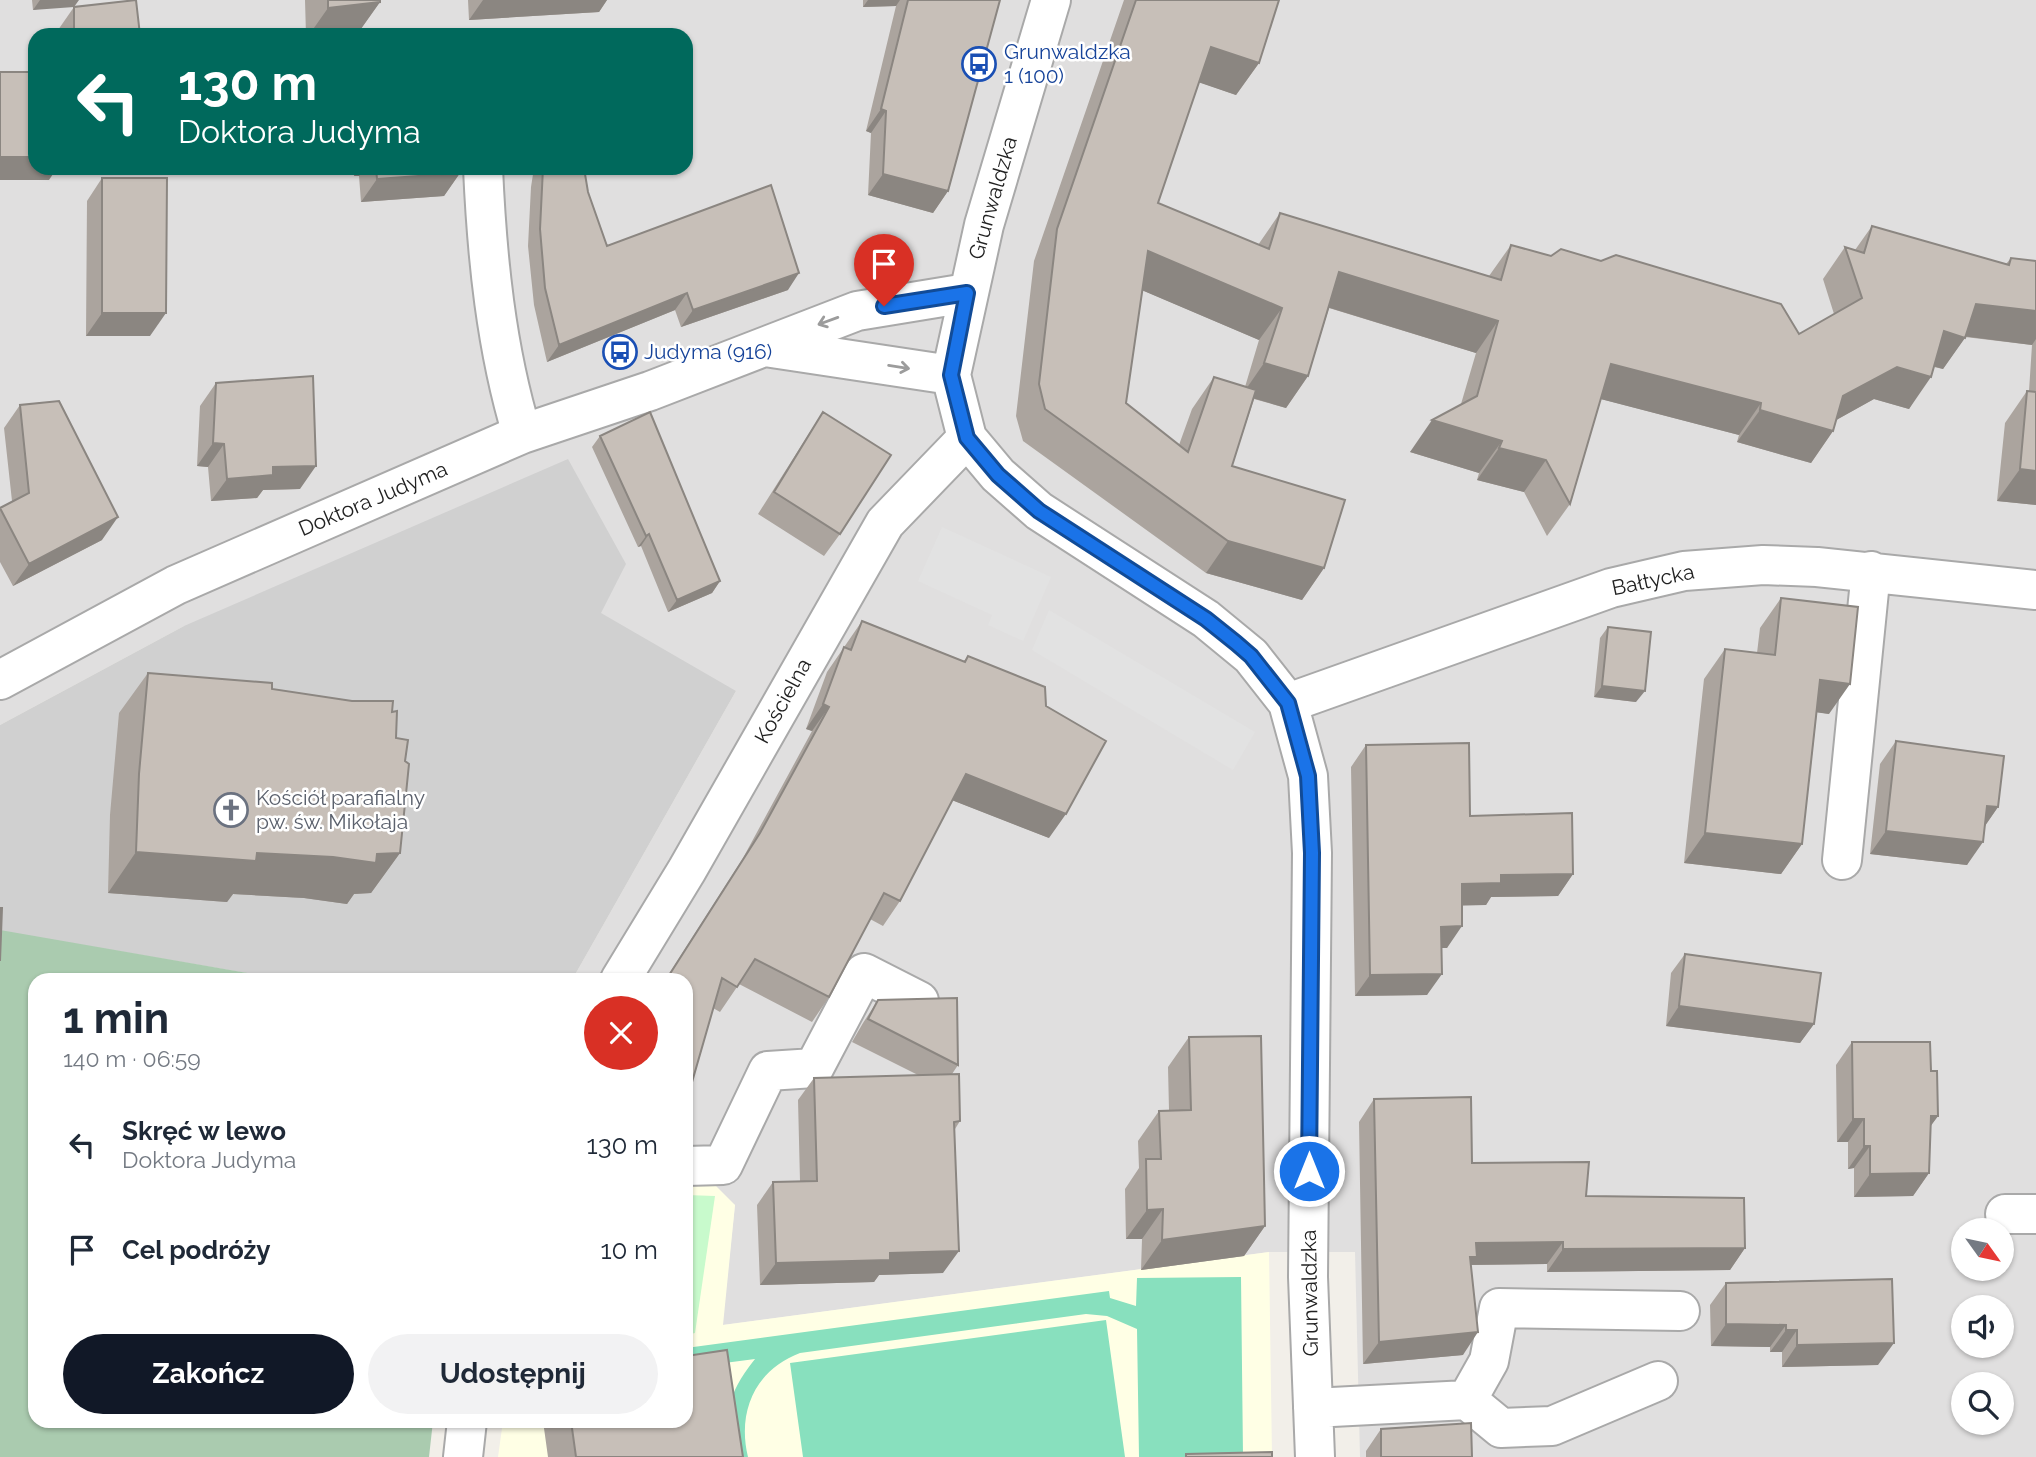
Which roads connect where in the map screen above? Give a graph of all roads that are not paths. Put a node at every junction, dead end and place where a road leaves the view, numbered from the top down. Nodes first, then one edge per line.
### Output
1 (1051, 0) edge
2 (483, 175) edge
3 (967, 293) junction
4 (759, 346) junction
5 (951, 375) junction
6 (522, 434) junction
7 (967, 438) junction
8 (1871, 571) junction
9 (2036, 590) edge
10 (0, 680) edge
11 (1288, 703) junction
12 (1842, 860) dead end
13 (624, 973) edge
14 (919, 1001) edge
15 (693, 1166) edge
16 (1680, 1311) dead end
17 (1658, 1381) dead end
18 (1467, 1400) junction
19 (1313, 1408) junction
20 (466, 1428) edge
21 (463, 1457) edge
22 (1315, 1457) edge

1 - 3 street, Grunwaldzka
2 - 6 street
3 -> 4 street, Doktora Judyma
3 - 5 street, Grunwaldzka
4 -> 5 street
4 - 6 street, Doktora Judyma
5 - 7 street, Grunwaldzka
6 - 10 street, Doktora Judyma
7 - 11 street, Grunwaldzka
7 - 13 street, Kościelna
8 - 9 street, Bałtycka
8 - 11 street, Bałtycka
8 - 12 street
11 - 19 street, Grunwaldzka
14 - 15 street
16 - 18 street
17 - 18 street
18 - 19 street
19 - 22 street, Grunwaldzka
20 - 21 street

